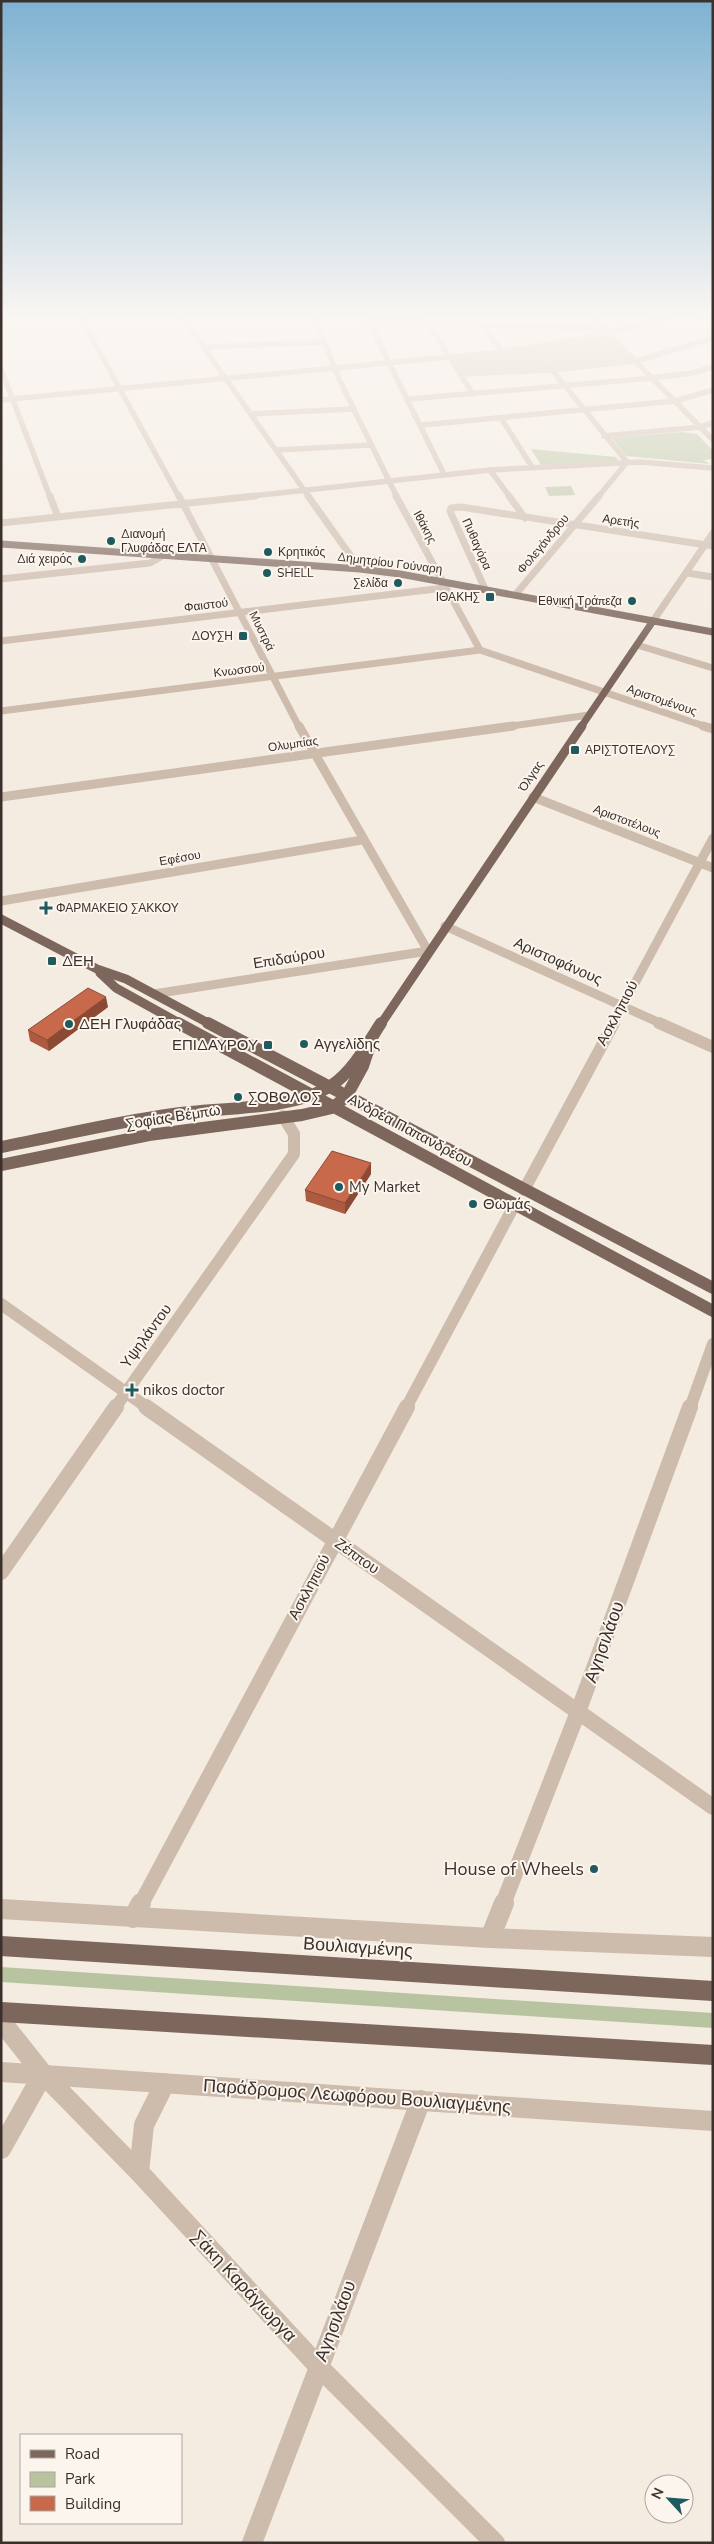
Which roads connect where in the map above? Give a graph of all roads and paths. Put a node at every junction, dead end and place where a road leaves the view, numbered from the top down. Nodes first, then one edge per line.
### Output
1 (604, 436) edge
2 (27, 437) edge
3 (146, 437) edge
4 (267, 437) edge
5 (367, 437) edge
6 (427, 437) edge
7 (513, 437) edge
8 (371, 446) junction
9 (276, 450) junction
10 (627, 462) junction
11 (532, 467) junction
12 (713, 468) edge
13 (490, 470) junction
14 (444, 474) junction
15 (388, 480) junction
16 (304, 490) junction
17 (181, 502) junction
18 (451, 508) joint
19 (58, 517) junction
20 (525, 518) junction
21 (1, 522) edge
22 (573, 526) junction
23 (713, 533) edge
24 (1, 544) edge
25 (704, 545) junction
26 (713, 546) edge
27 (164, 555) junction
28 (213, 558) junction
29 (360, 569) junction
30 (687, 573) junction
31 (713, 577) edge
32 (1, 579) edge
33 (442, 584) junction
34 (485, 589) junction
35 (515, 595) junction
36 (240, 612) junction
37 (653, 621) junction
38 (713, 632) edge
39 (1, 641) edge
40 (637, 645) junction
41 (480, 650) junction
42 (713, 668) edge
43 (272, 677) junction
44 (605, 692) junction
45 (1, 712) edge
46 (589, 715) junction
47 (713, 729) edge
48 (313, 754) junction
49 (1, 797) edge
50 (533, 797) junction
51 (713, 838) edge
52 (362, 840) junction
53 (699, 862) junction
54 (713, 868) edge
55 (1, 901) edge
56 (1, 919) edge
57 (445, 926) junction
58 (428, 951) junction
59 (96, 970) junction
60 (154, 994) junction
61 (621, 1006) junction
62 (371, 1035) junction
63 (713, 1047) edge
64 (329, 1088) junction
65 (308, 1095) junction
66 (346, 1097) junction
67 (332, 1108) junction
68 (284, 1116) junction
69 (1, 1147) edge
70 (1, 1165) edge
71 (524, 1190) junction
72 (515, 1204) junction
73 (713, 1288) edge
74 (1, 1304) edge
75 (713, 1311) edge
76 (713, 1344) edge
77 (126, 1392) junction
78 (335, 1540) junction
79 (1, 1572) edge
80 (578, 1712) junction
81 (713, 1807) edge
82 (1, 1910) edge
83 (133, 1918) junction
84 (490, 1938) junction
85 (1, 1946) edge
86 (713, 1947) edge
87 (713, 1991) edge
88 (1, 2012) edge
89 (1, 2021) edge
90 (713, 2055) edge
91 (1, 2072) edge
92 (43, 2074) junction
93 (165, 2083) junction
94 (421, 2100) junction
95 (713, 2121) edge
96 (1, 2149) edge
97 (139, 2172) junction
98 (318, 2366) junction
99 (252, 2543) edge
100 (495, 2543) edge

1 - 10 street
2 - 19 street
3 - 17 street, Μυστρά
4 - 9 street
5 - 8 street, Ιθάκης
6 - 14 street
7 - 11 street
8 - 9 street
8 - 15 street, Ιθάκης
9 - 16 street
10 - 11 street
10 - 12 street
10 - 22 street, Φολεγάνδρου
11 - 13 street
13 - 14 street
13 - 20 street
14 - 15 street
15 - 16 street
15 - 33 street, Ιθάκης
16 - 17 street
16 - 29 street
17 - 19 street
17 - 28 street, Μυστρά
18 - 20 street, Αρετής
18 - 34 street, Πυθαγόρα
19 - 21 street
20 - 22 street, Αρετής
22 - 25 street, Αρετής
22 - 35 street, Φολεγάνδρου
23 - 25 street, Όλγας
24 - 27 main road, Δημητρίου Γούναρη
25 - 26 street, Αρετής
25 - 30 street, Όλγας
27 - 28 main road, Δημητρίου Γούναρη
27 - 32 street
28 - 29 main road, Δημητρίου Γούναρη
28 - 36 street, Μυστρά
29 - 33 main road, Δημητρίου Γούναρη
30 - 31 street
30 - 37 street, Όλγας
33 - 34 main road, Δημητρίου Γούναρη
33 - 36 street, Φαιστού
33 - 41 street, Ιθάκης
34 - 35 main road, Δημητρίου Γούναρη
35 - 37 main road, Δημητρίου Γούναρη
36 - 39 street, Φαιστού
36 - 43 street, Μυστρά
37 - 38 main road, Δημητρίου Γούναρη
37 - 40 main road, Όλγας
40 - 42 street
40 - 44 main road, Όλγας
41 - 43 street, Κνωσσού
41 - 44 street
43 - 45 street, Κνωσσού
43 - 48 street, Μυστρά
44 - 46 main road, Όλγας
44 - 47 street, Αριστομένους
46 - 48 street, Ολυμπίας
46 - 50 main road, Όλγας
48 - 49 street, Ολυμπίας
48 - 52 street, Μυστρά
50 - 53 street, Αριστοτέλους
50 - 57 main road, Όλγας
51 - 53 street, Ασκληπιού
52 - 55 street, Εφέσου
52 - 58 street, Μυστρά
53 - 54 street, Αριστοτέλους
53 - 61 street, Ασκληπιού
56 - 59 main road, Ανδρέα Παπανδρέου
57 - 58 main road, Όλγας
57 - 61 street, Αριστοφάνους
58 - 60 street, Επιδαύρου
58 - 62 main road, Όλγας
59 - 60 main road, Ανδρέα Παπανδρέου
59 - 65 main road, Ανδρέα Παπανδρέου
60 - 64 main road, Ανδρέα Παπανδρέου
61 - 63 street, Αριστοφάνους
61 - 71 street, Ασκληπιού
62 - 64 main road, Όλγας
62 - 66 main road, Όλγας
64 - 65 main road, Σοφίας Βέμπω
64 - 66 main road, Ανδρέα Παπανδρέου
65 - 67 main road, Ανδρέα Παπανδρέου
65 - 69 main road, Σοφίας Βέμπω
66 - 67 main road, Σοφίας Βέμπω
66 - 71 main road, Ανδρέα Παπανδρέου
67 - 68 main road, Σοφίας Βέμπω
67 - 72 main road, Ανδρέα Παπανδρέου
68 - 70 main road, Σοφίας Βέμπω
68 - 77 street, Υψηλάντου
71 - 73 main road, Ανδρέα Παπανδρέου
72 - 75 main road, Ανδρέα Παπανδρέου
72 - 78 street, Ασκληπιού
74 - 77 street, Ζέππου
76 - 80 street, Αγησιλάου
77 - 78 street, Ζέππου
77 - 79 street, Υψηλάντου
78 - 80 street, Ζέππου
78 - 83 street, Ασκληπιού
80 - 81 street, Ζέππου
80 - 84 street, Αγησιλάου
82 - 83 street
83 - 84 street
84 - 86 street
85 - 87 main road, Βουλιαγμένης
88 - 90 main road
89 - 92 street, Σάκη Καράγιωργα
91 - 92 street, Παράδρομος Λεωφόρου Βουλιαγμένης
92 - 93 street, Παράδρομος Λεωφόρου Βουλιαγμένης
92 - 96 street
92 - 97 street, Σάκη Καράγιωργα
93 - 94 street, Παράδρομος Λεωφόρου Βουλιαγμένης
93 - 97 street
94 - 95 street, Παράδρομος Λεωφόρου Βουλιαγμένης
94 - 98 street, Αγησιλάου
97 - 98 street, Σάκη Καράγιωργα
98 - 99 street, Αγησιλάου
98 - 100 street, Σάκη Καράγιωργα

